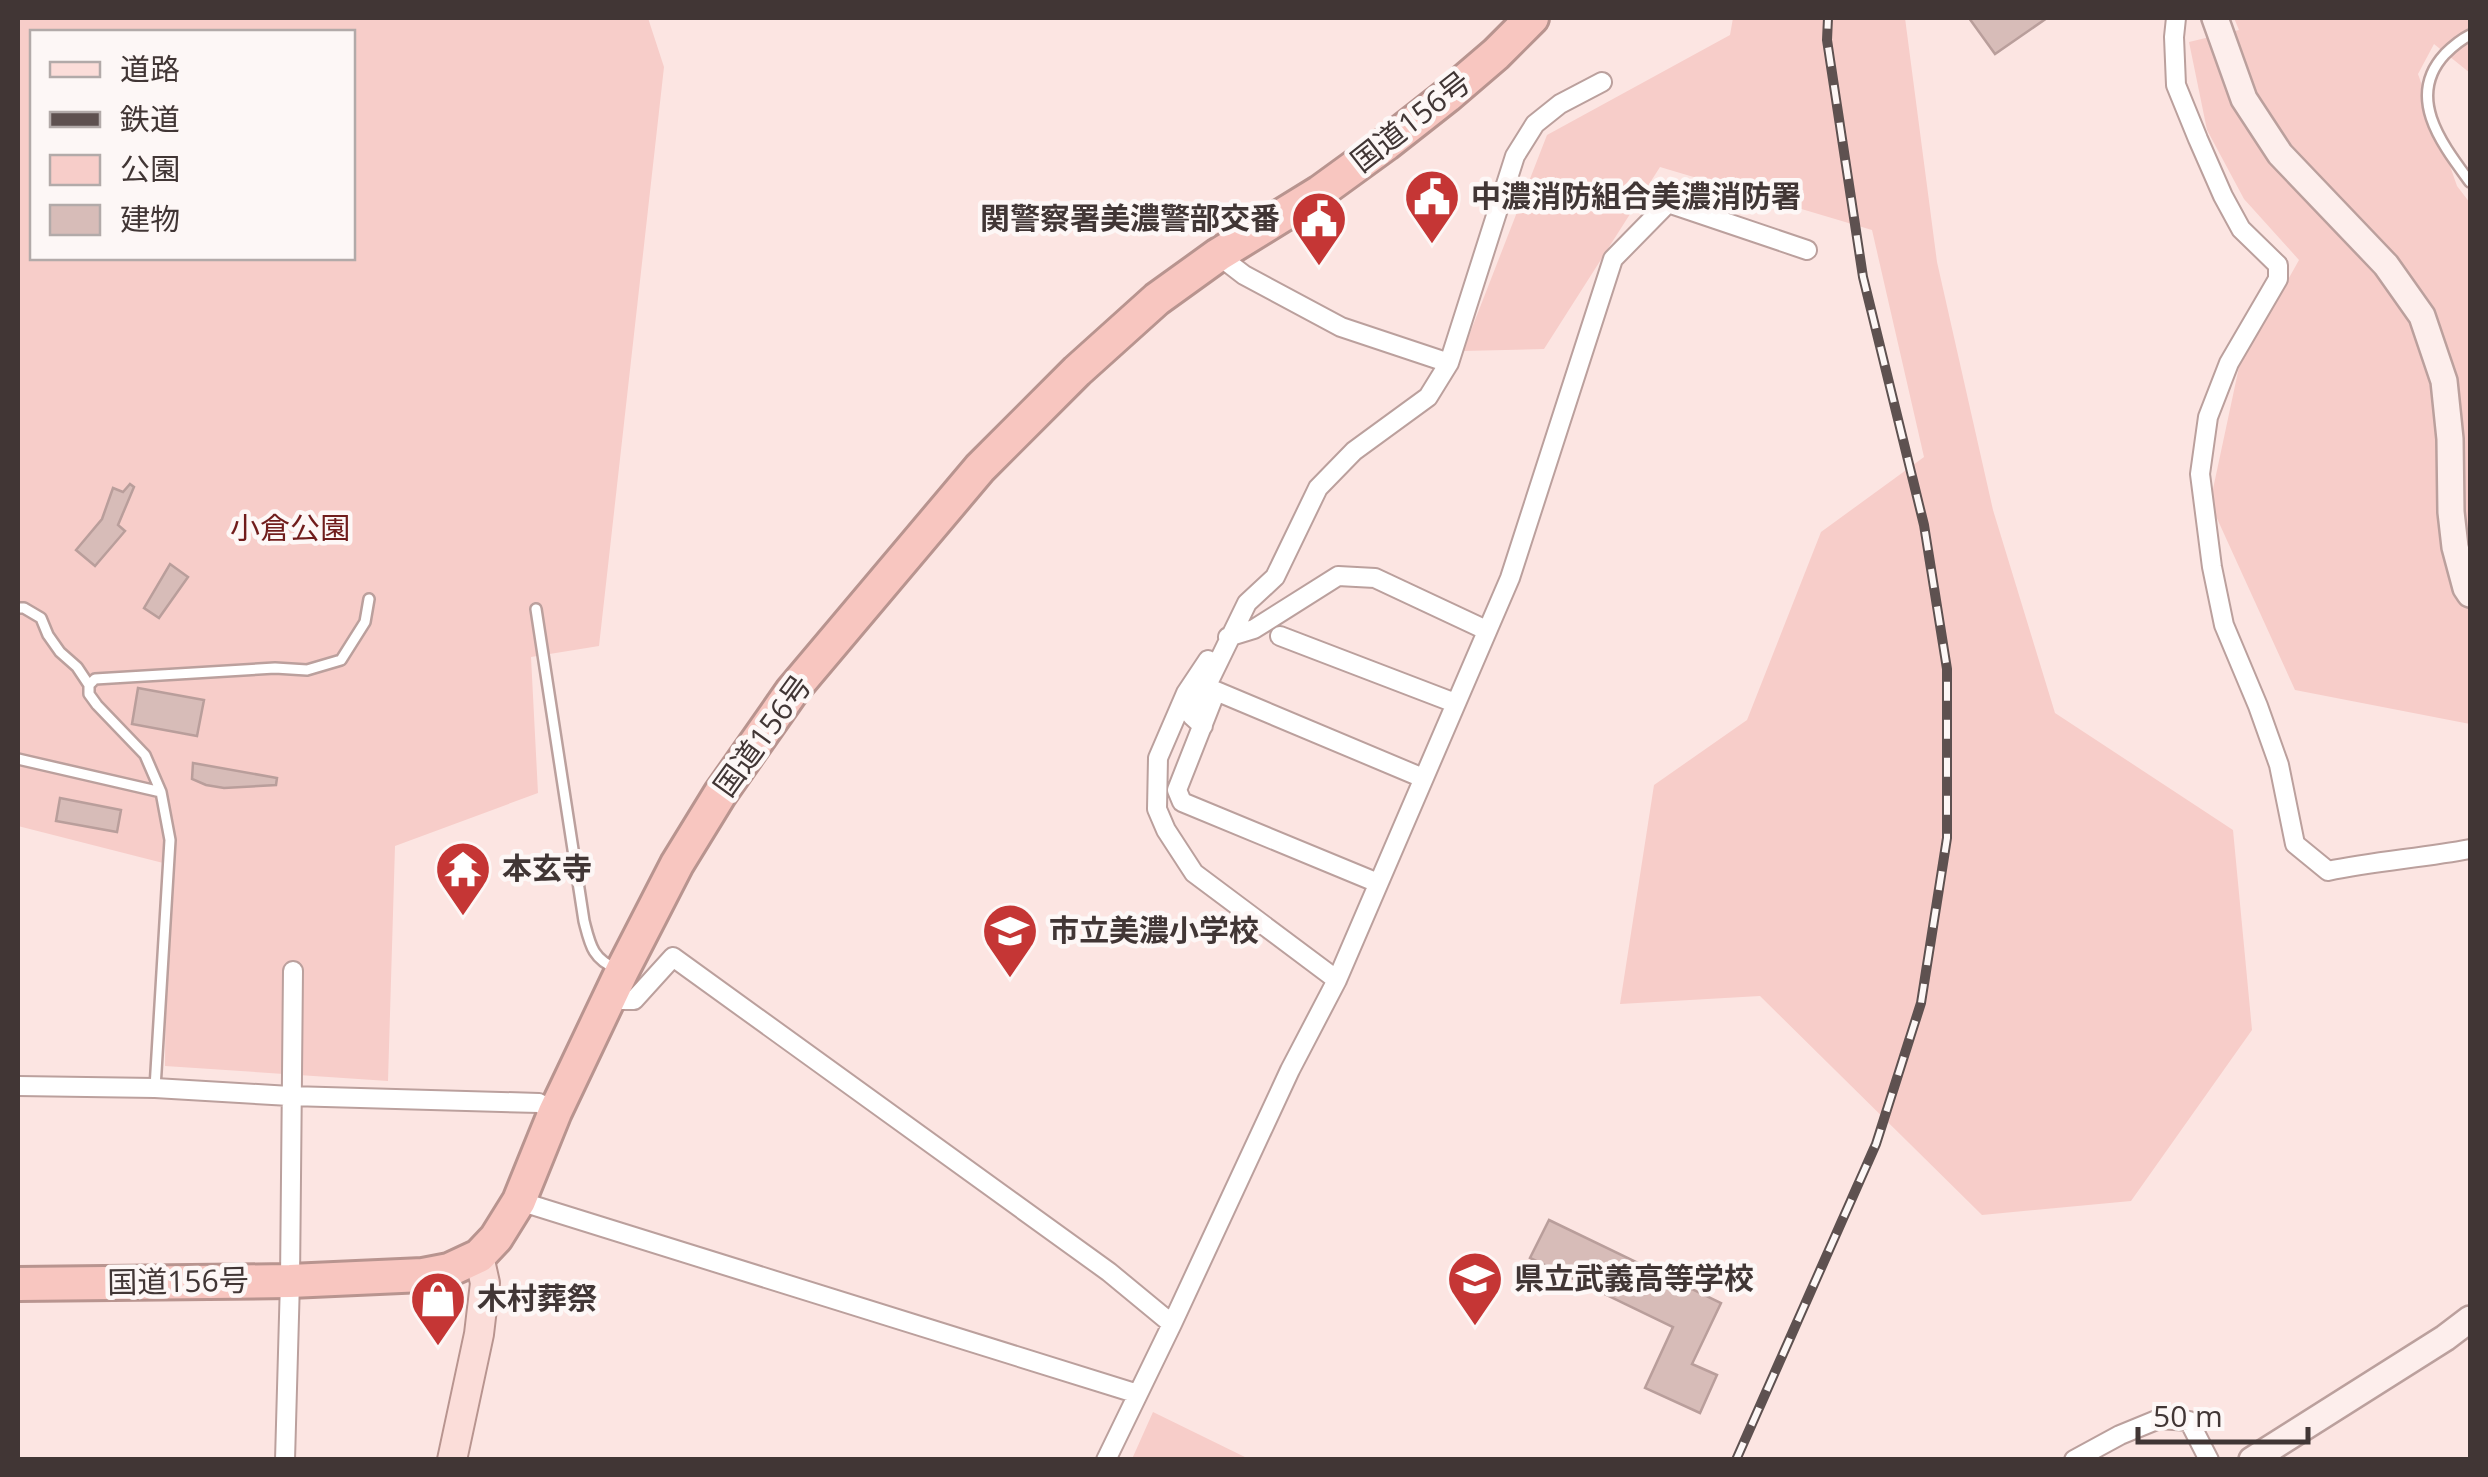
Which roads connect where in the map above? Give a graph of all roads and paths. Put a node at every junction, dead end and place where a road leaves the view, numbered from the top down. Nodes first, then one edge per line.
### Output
1 (1532, 18) edge
2 (2176, 18) edge
3 (2215, 18) edge
4 (2470, 35) edge
5 (1602, 82) dead end
6 (2470, 182) edge
7 (1808, 250) dead end
8 (1218, 254) junction
9 (1449, 364) junction
10 (2470, 594) edge
11 (369, 600) dead end
12 (18, 608) edge
13 (536, 609) dead end
14 (1486, 630) junction
15 (1232, 634) junction
16 (1280, 636) dead end
17 (89, 685) junction
18 (1455, 704) junction
19 (1203, 726) junction
20 (18, 759) edge
21 (1423, 778) junction
22 (161, 792) junction
23 (2470, 849) edge
24 (1378, 883) junction
25 (293, 971) dead end
26 (1337, 980) junction
27 (615, 986) junction
28 (18, 1086) edge
29 (155, 1088) junction
30 (290, 1096) junction
31 (554, 1112) junction
32 (519, 1201) junction
33 (479, 1256) junction
34 (290, 1281) junction
35 (18, 1284) edge
36 (2470, 1319) edge
37 (1172, 1324) junction
38 (1138, 1394) junction
39 (284, 1460) edge
40 (452, 1460) edge
41 (1106, 1460) edge
42 (2074, 1460) edge
43 (2209, 1460) edge
44 (2252, 1460) edge

1 - 8 highway, 国道156号
2 - 23 street
3 - 10 street
4 - 6 lane
5 - 9 street
7 - 14 street
8 - 9 street
8 - 27 highway, 国道156号
9 - 15 street
11 - 17 lane
12 - 17 lane
13 - 27 lane
14 - 15 street
14 - 18 street
15 - 19 street
15 - 26 street
16 - 18 street
17 - 22 lane
18 - 21 street
19 - 21 street
19 - 24 street
20 - 22 lane
21 - 24 street
22 - 29 lane
24 - 26 street
25 - 30 street
26 - 37 street
27 - 31 highway, 国道156号
27 - 37 street
28 - 29 street
29 - 30 street
30 - 31 street
30 - 34 street
31 - 32 highway, 国道156号
32 - 33 highway, 国道156号
32 - 38 street
33 - 34 highway, 国道156号
33 - 40 main road
34 - 35 highway, 国道156号
34 - 39 street
36 - 44 street
37 - 38 street
38 - 41 street
42 - 43 street

